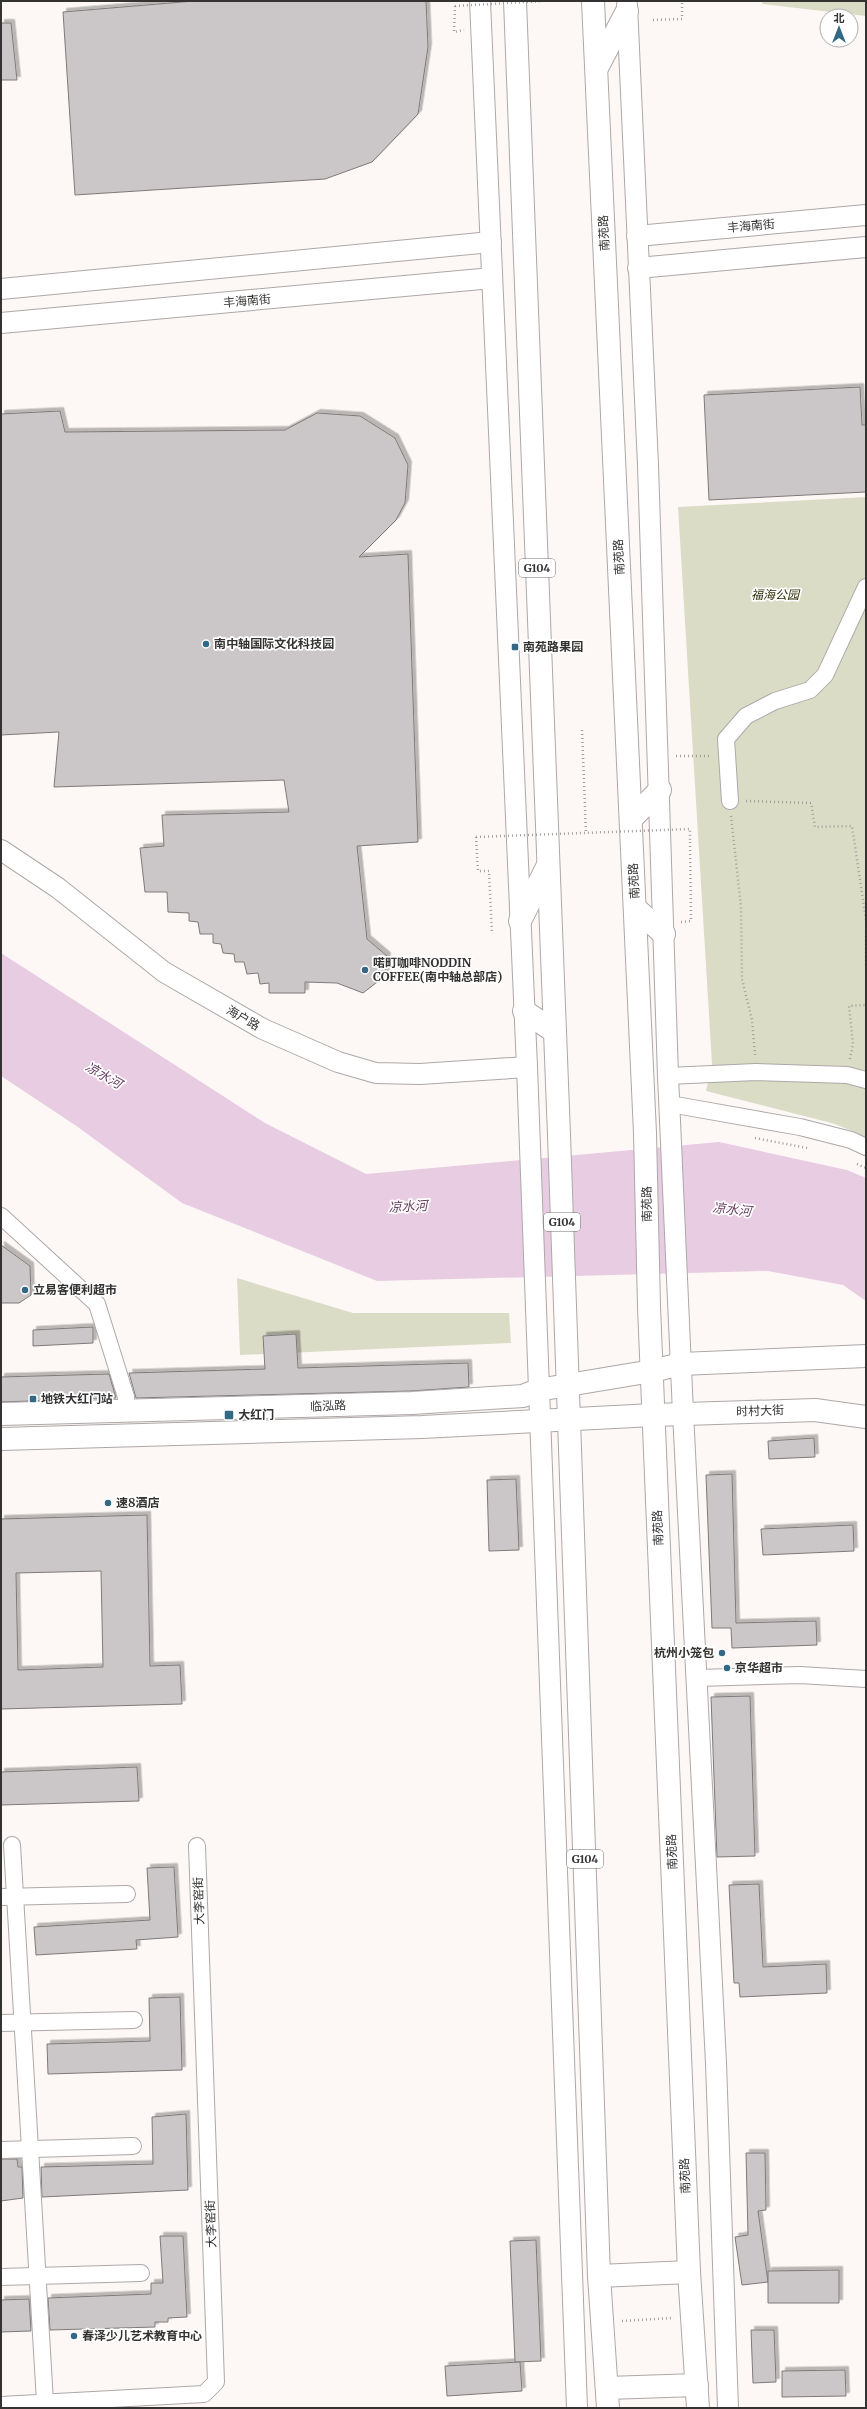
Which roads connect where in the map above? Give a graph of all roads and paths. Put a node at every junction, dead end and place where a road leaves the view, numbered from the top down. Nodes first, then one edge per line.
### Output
1 (480, 1) edge
2 (515, 1) edge
3 (543, 1) edge
4 (594, 1) edge
5 (682, 1) edge
6 (455, 6) dead end
7 (627, 6) edge
8 (652, 20) dead end
9 (597, 70) junction
10 (866, 215) edge
11 (637, 236) junction
12 (491, 242) junction
13 (866, 247) edge
14 (638, 268) junction
15 (492, 278) junction
16 (1, 289) edge
17 (1, 323) edge
18 (866, 587) edge
19 (582, 730) dead end
20 (658, 756) junction
21 (727, 756) junction
22 (660, 790) junction
23 (730, 801) junction
24 (631, 820) junction
25 (586, 833) junction
26 (1, 850) edge
27 (549, 864) junction
28 (635, 908) junction
29 (691, 911) dead end
30 (866, 920) edge
31 (520, 922) junction
32 (866, 932) edge
33 (492, 934) dead end
34 (664, 934) junction
35 (866, 967) edge
36 (866, 1005) edge
37 (524, 1011) junction
38 (556, 1032) junction
39 (527, 1067) junction
40 (756, 1072) junction
41 (847, 1075) junction
42 (668, 1076) junction
43 (866, 1080) edge
44 (670, 1104) junction
45 (747, 1137) dead end
46 (866, 1147) edge
47 (814, 1150) dead end
48 (854, 1162) dead end
49 (866, 1168) edge
50 (1, 1216) edge
51 (866, 1356) edge
52 (681, 1364) junction
53 (652, 1371) junction
54 (568, 1386) junction
55 (538, 1390) junction
56 (127, 1412) junction
57 (682, 1413) junction
58 (1, 1414) edge
59 (653, 1415) junction
60 (866, 1417) edge
61 (569, 1419) junction
62 (539, 1421) junction
63 (1, 1439) edge
64 (698, 1678) junction
65 (866, 1679) edge
66 (12, 1845) dead end
67 (196, 1846) dead end
68 (126, 1894) dead end
69 (8, 1897) edge
70 (134, 2020) dead end
71 (22, 2023) junction
72 (1, 2024) edge
73 (133, 2146) dead end
74 (30, 2149) junction
75 (1, 2150) edge
76 (689, 2272) junction
77 (141, 2273) dead end
78 (37, 2276) junction
79 (600, 2276) junction
80 (1, 2277) edge
81 (692, 2318) junction
82 (602, 2322) junction
83 (697, 2385) junction
84 (608, 2398) edge
85 (45, 2402) junction
86 (1, 2405) edge
87 (576, 2408) edge
88 (698, 2408) edge
89 (728, 2408) edge

1 - 12 street
2 - 27 main road, G104
3 - 6 path, bridge
4 - 9 main road, 南苑路
5 - 8 path
7 - 9 main road
7 - 11 street
9 - 24 main road, 南苑路
10 - 11 street, 丰海南街
11 - 14 street
12 - 15 street
12 - 16 street
13 - 14 street
14 - 20 street
15 - 17 street, 丰海南街
15 - 31 street
18 - 21 street
19 - 25 path
20 - 21 path
20 - 22 street
21 - 23 street
22 - 24 main road
22 - 34 street
23 - 30 path
23 - 40 path
24 - 28 main road, 南苑路
25 - 29 path, bridge
25 - 33 path, bridge
26 - 39 street, 海户路
27 - 31 main road
27 - 38 main road, G104
28 - 34 main road
28 - 53 main road, 南苑路
31 - 37 street
32 - 35 path
34 - 42 street
36 - 41 path
37 - 38 main road
37 - 39 street
38 - 54 main road, G104
39 - 55 street
40 - 41 street
40 - 42 street
41 - 43 street
42 - 44 street
44 - 46 street
44 - 52 street
45 - 47 path
48 - 49 path
50 - 56 street
51 - 52 main road
52 - 53 main road, 临泓路
52 - 57 street
53 - 54 main road, 临泓路
53 - 59 main road, 南苑路
54 - 55 main road, 临泓路
54 - 61 main road, G104
55 - 56 main road, 临泓路
55 - 62 street
56 - 58 main road, 临泓路
57 - 59 main road, 时村大街
57 - 60 main road, 时村大街
57 - 64 street
59 - 61 main road, 临泓路
59 - 76 main road, 南苑路
61 - 62 main road, 临泓路
61 - 79 main road, G104
62 - 63 main road, 临泓路
62 - 87 street
64 - 65 street
64 - 89 street
66 - 69 street
67 - 85 street, 大李窑街
68 - 69 street
69 - 71 street
70 - 71 street
71 - 72 street
71 - 74 street
73 - 74 street
74 - 75 street
74 - 78 street
76 - 79 main road
76 - 81 main road, 南苑路
77 - 78 street
78 - 80 street
78 - 85 street
79 - 82 main road, G104
81 - 82 path
81 - 83 main road, 南苑路
82 - 84 main road, G104
83 - 84 main road
83 - 88 main road, 南苑路
85 - 86 street, 大李窑街

